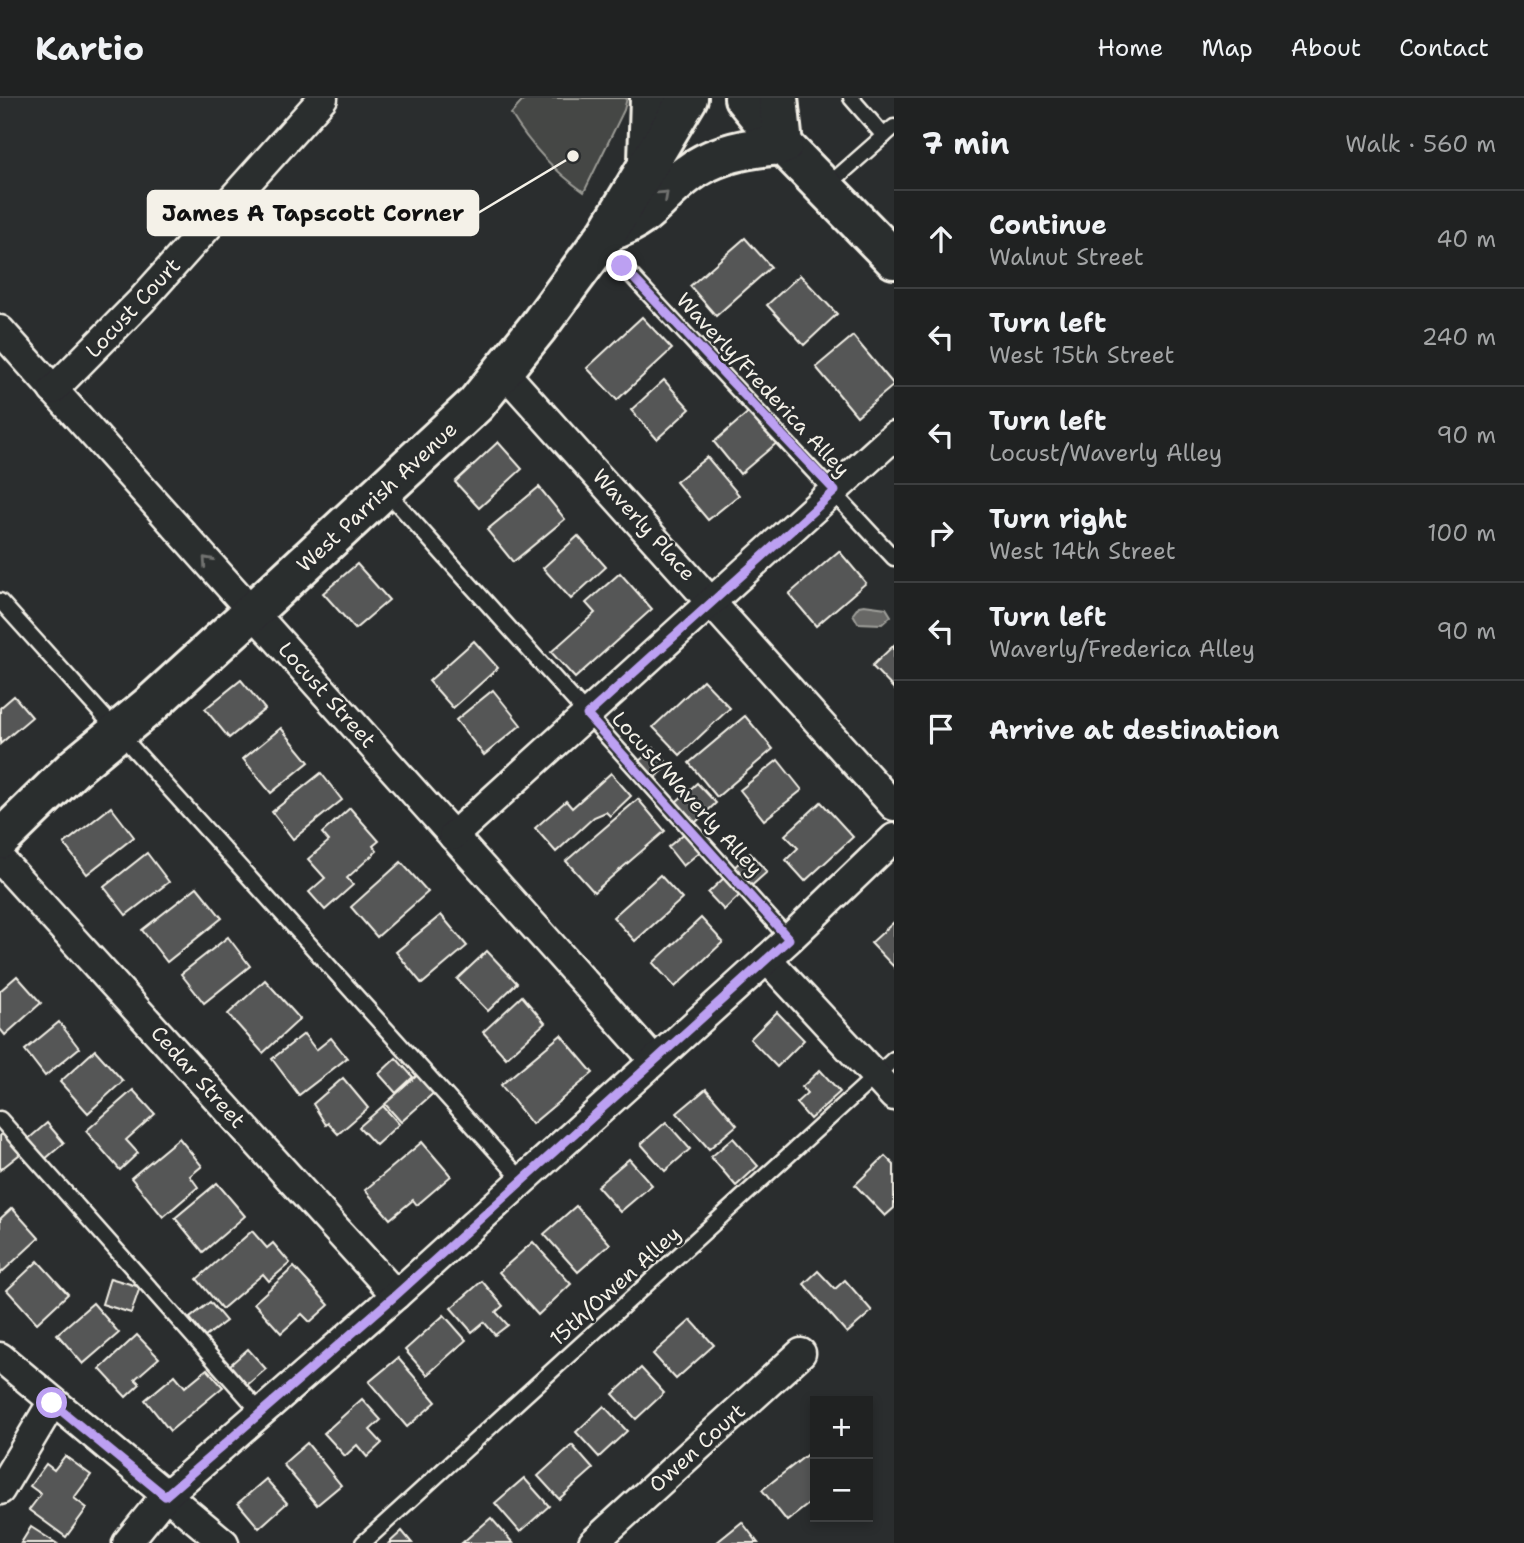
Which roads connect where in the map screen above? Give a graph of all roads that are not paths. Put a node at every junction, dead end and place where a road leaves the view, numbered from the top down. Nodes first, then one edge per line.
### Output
1 (323, 98) edge
2 (650, 98) edge
3 (688, 98) edge
4 (744, 98) edge
5 (778, 98) edge
6 (851, 98) edge
7 (889, 132) edge
8 (783, 145) junction
9 (648, 161) junction
10 (825, 188) junction
11 (604, 237) junction
12 (894, 259) edge
13 (0, 330) edge
14 (504, 372) junction
15 (53, 390) junction
16 (894, 436) edge
17 (386, 490) junction
18 (835, 491) junction
19 (894, 558) edge
20 (0, 601) edge
21 (714, 602) junction
22 (252, 612) junction
23 (587, 715) junction
24 (116, 732) junction
25 (894, 806) edge
26 (453, 836) junction
27 (894, 838) edge
28 (0, 840) edge
29 (0, 859) edge
30 (789, 939) junction
31 (767, 959) junction
32 (654, 1060) junction
33 (888, 1077) edge
34 (0, 1119) edge
35 (522, 1180) junction
36 (396, 1295) junction
37 (801, 1353) dead end
38 (0, 1357) edge
39 (52, 1403) junction
40 (261, 1413) junction
41 (0, 1490) edge
42 (165, 1496) junction
43 (127, 1543) edge
44 (224, 1543) edge
45 (363, 1543) edge
46 (593, 1543) edge

1 - 15 street, Locust Court
2 - 9 main road
3 - 9 main road, West Parrish Avenue
4 - 8 main road
5 - 8 main road
6 - 7 lane
7 - 10 lane
8 - 10 main road
11 -> 8 main road
9 - 11 main road, West Parrish Avenue
10 - 12 main road
11 - 14 main road, West Parrish Avenue
11 - 18 lane, Waverly/Frederica Alley
13 - 15 street, Locust Street
14 - 17 main road, West Parrish Avenue
14 - 21 street, Waverly Place
22 -> 15 street, Locust Street
16 - 18 street
17 - 22 main road, West Parrish Avenue
17 - 23 lane, Locust/Waverly Alley
18 - 19 lane, Waverly/Frederica Alley
18 - 21 street
20 - 24 lane
21 - 23 street
21 - 25 street, Waverly Place
22 - 24 main road, West Parrish Avenue
22 - 26 street, Locust Street
23 - 26 street
23 - 30 lane, Locust/Waverly Alley
24 - 28 main road, West Parrish Avenue
24 - 35 lane
26 - 32 street, Locust Street
27 - 30 street
29 - 36 street, Cedar Street
30 - 31 street
31 - 32 street
31 - 33 street
32 - 35 street
33 - 45 lane, 15th/Owen Alley
34 - 40 lane
35 - 36 street
36 - 40 street
37 - 46 street, Owen Court
38 - 39 street
39 - 41 street
39 - 42 street
40 - 42 street
42 - 43 street
42 - 44 street

